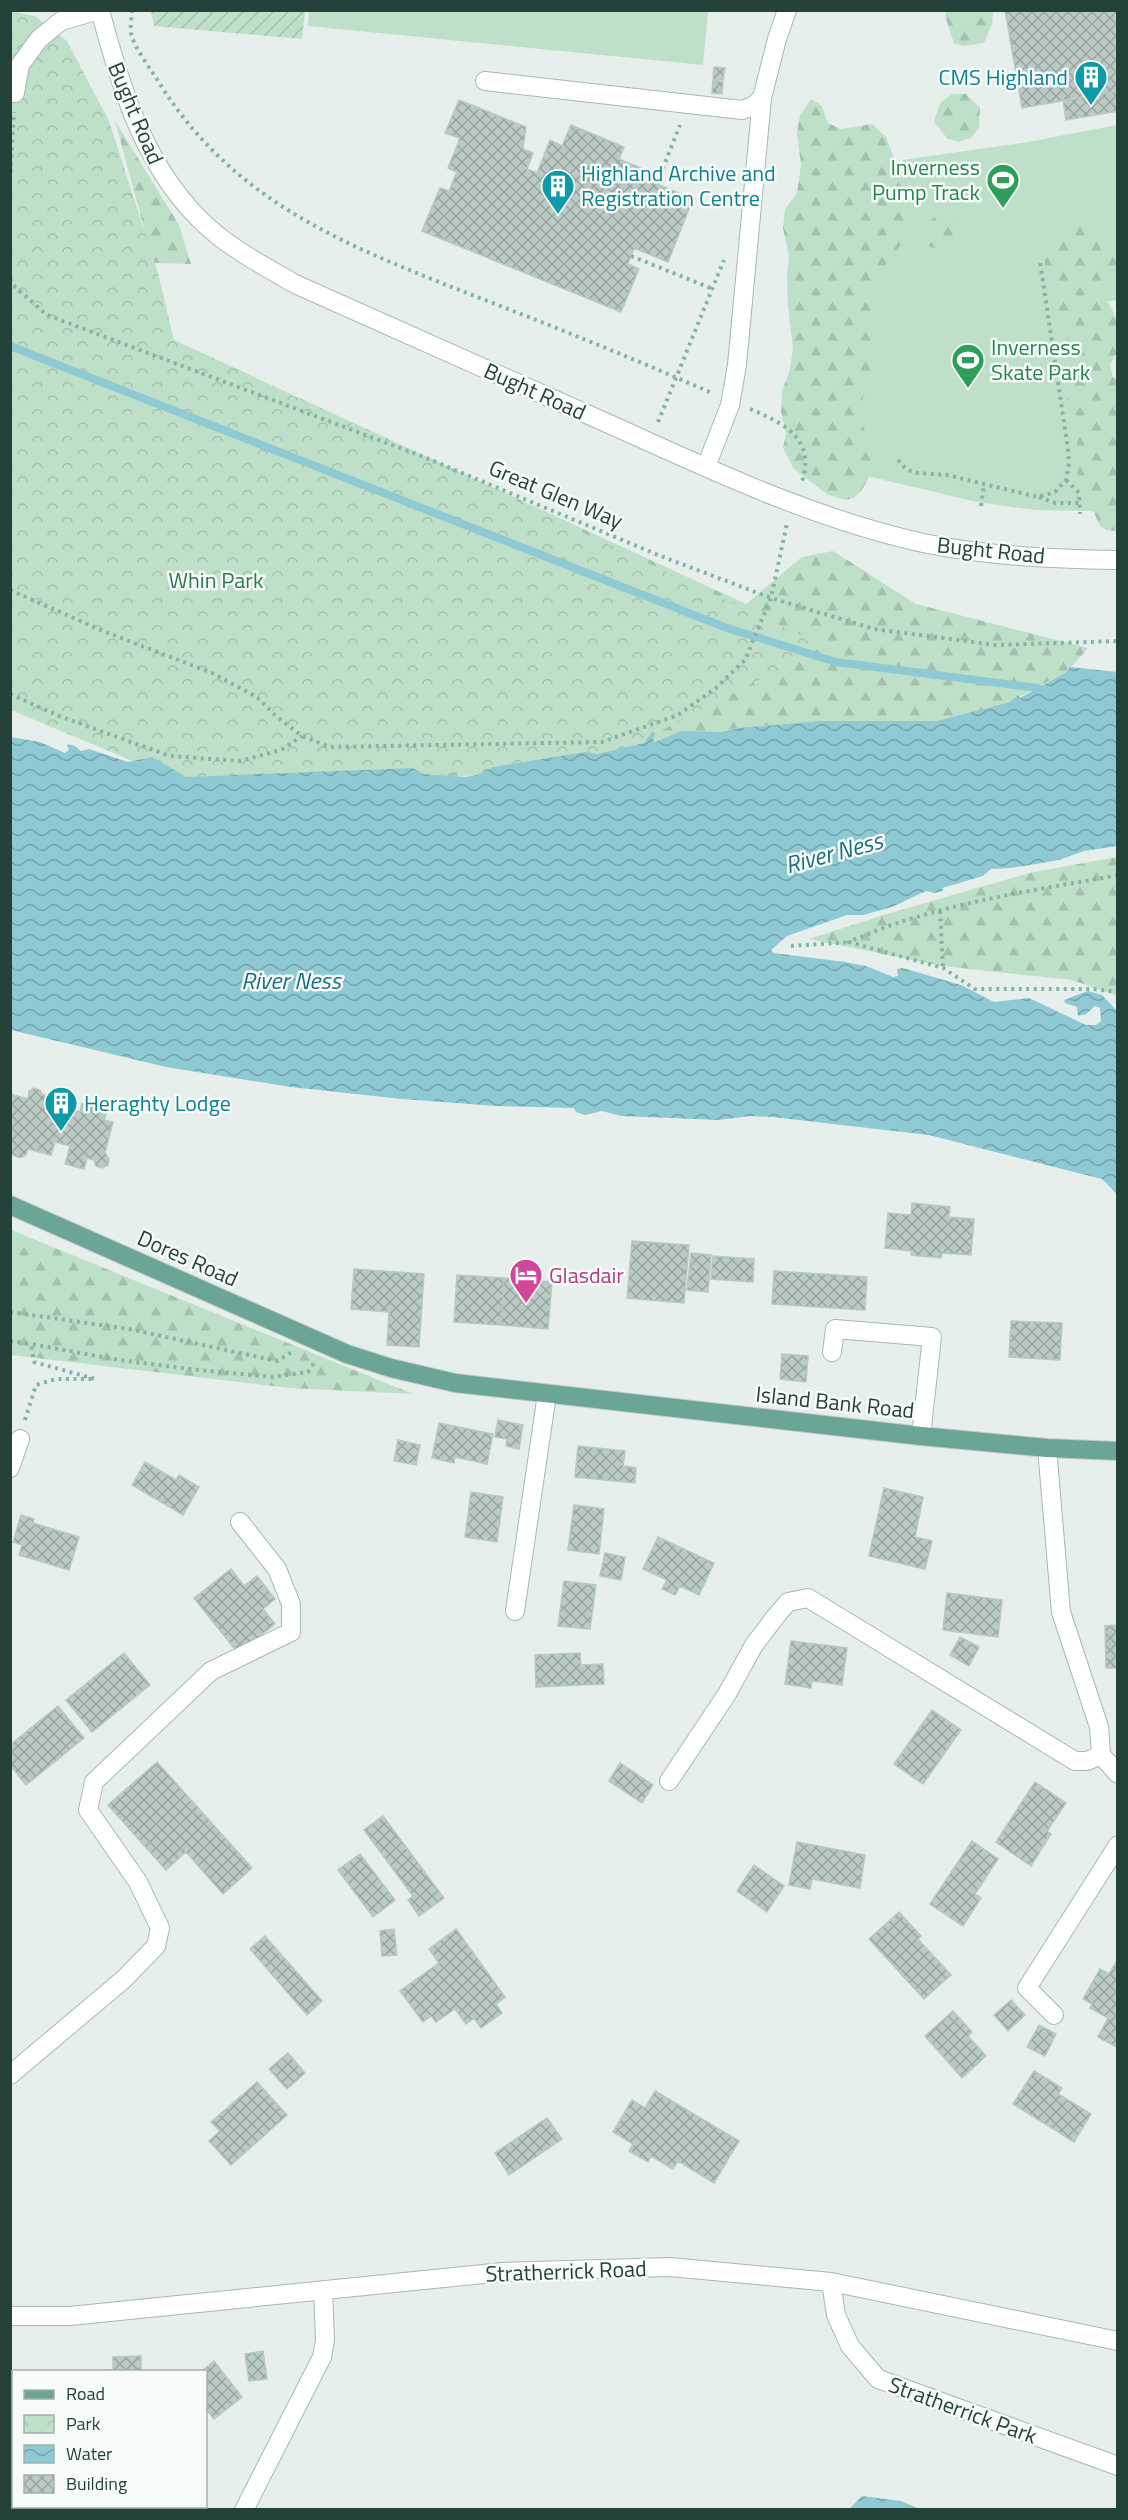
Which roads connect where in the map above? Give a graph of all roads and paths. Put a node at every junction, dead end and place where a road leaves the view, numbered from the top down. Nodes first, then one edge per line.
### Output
1 (99, 10) edge
2 (132, 10) edge
3 (787, 10) edge
4 (485, 81) dead end
5 (13, 92) edge
6 (762, 98) junction
7 (688, 104) junction
8 (11, 171) edge
9 (10, 180) edge
10 (657, 183) dead end
11 (728, 250) dead end
12 (631, 256) dead end
13 (1040, 262) dead end
14 (10, 279) edge
15 (713, 289) junction
16 (676, 377) junction
17 (717, 394) dead end
18 (747, 408) dead end
19 (650, 442) junction
20 (897, 460) dead end
21 (706, 467) junction
22 (1066, 480) junction
23 (984, 484) junction
24 (1038, 497) junction
25 (1080, 503) junction
26 (794, 505) junction
27 (981, 506) dead end
28 (1080, 514) dead end
29 (1118, 560) edge
30 (10, 590) edge
31 (771, 598) junction
32 (1118, 641) edge
33 (10, 694) edge
34 (302, 736) junction
35 (1118, 875) edge
36 (940, 911) junction
37 (849, 942) junction
38 (791, 946) dead end
39 (943, 968) junction
40 (1118, 992) edge
41 (10, 1205) edge
42 (10, 1312) edge
43 (10, 1341) edge
44 (323, 1342) junction
45 (31, 1344) junction
46 (832, 1352) dead end
47 (347, 1354) joint
48 (547, 1394) junction
49 (921, 1436) junction
50 (20, 1439) joint
51 (1047, 1448) junction
52 (1118, 1451) edge
53 (10, 1468) edge
54 (240, 1522) dead end
55 (515, 1611) dead end
56 (1101, 1755) junction
57 (1118, 1774) edge
58 (669, 1781) dead end
59 (1118, 1845) edge
60 (1054, 2015) dead end
61 (10, 2075) edge
62 (831, 2282) junction
63 (323, 2290) junction
64 (10, 2316) edge
65 (1118, 2341) edge
66 (1118, 2466) edge
67 (244, 2510) edge

1 - 5 street
1 - 19 street, Bught Road
2 - 16 path
3 - 6 street
4 - 7 street
5 - 8 path
6 - 7 street
6 - 21 street
7 - 10 path
8 - 9 path
11 - 15 path
12 - 15 path
13 - 22 path
14 - 31 path, Great Glen Way
15 - 16 path
16 - 17 path
16 - 19 path
18 - 26 path
19 - 21 street, Bught Road
20 - 23 path
21 - 26 street, Bught Road
22 - 24 path
22 - 25 path
23 - 24 path
23 - 27 path
24 - 25 path
25 - 28 path
26 - 29 street, Bught Road
26 - 31 path
30 - 34 path
31 - 32 path, Great Glen Way
31 - 34 path
33 - 34 path
35 - 36 path
36 - 37 path
36 - 39 path
37 - 38 path
37 - 39 path
39 - 40 path
41 - 44 main road, Dores Road
42 - 44 path
43 - 45 path
44 - 45 path
44 - 47 main road, Dores Road
45 - 50 path
46 - 49 street
47 - 48 main road, Island Bank Road
48 - 49 main road, Island Bank Road
48 - 55 street
49 - 51 main road, Island Bank Road
50 - 53 street
51 - 52 main road, Island Bank Road
51 - 56 street
54 - 61 street
56 - 57 street
56 - 58 street
59 - 60 street
62 - 63 street, Stratherrick Road
62 - 65 street, Stratherrick Road
62 - 66 street, Stratherrick Park
63 - 64 street, Stratherrick Road
63 - 67 street

